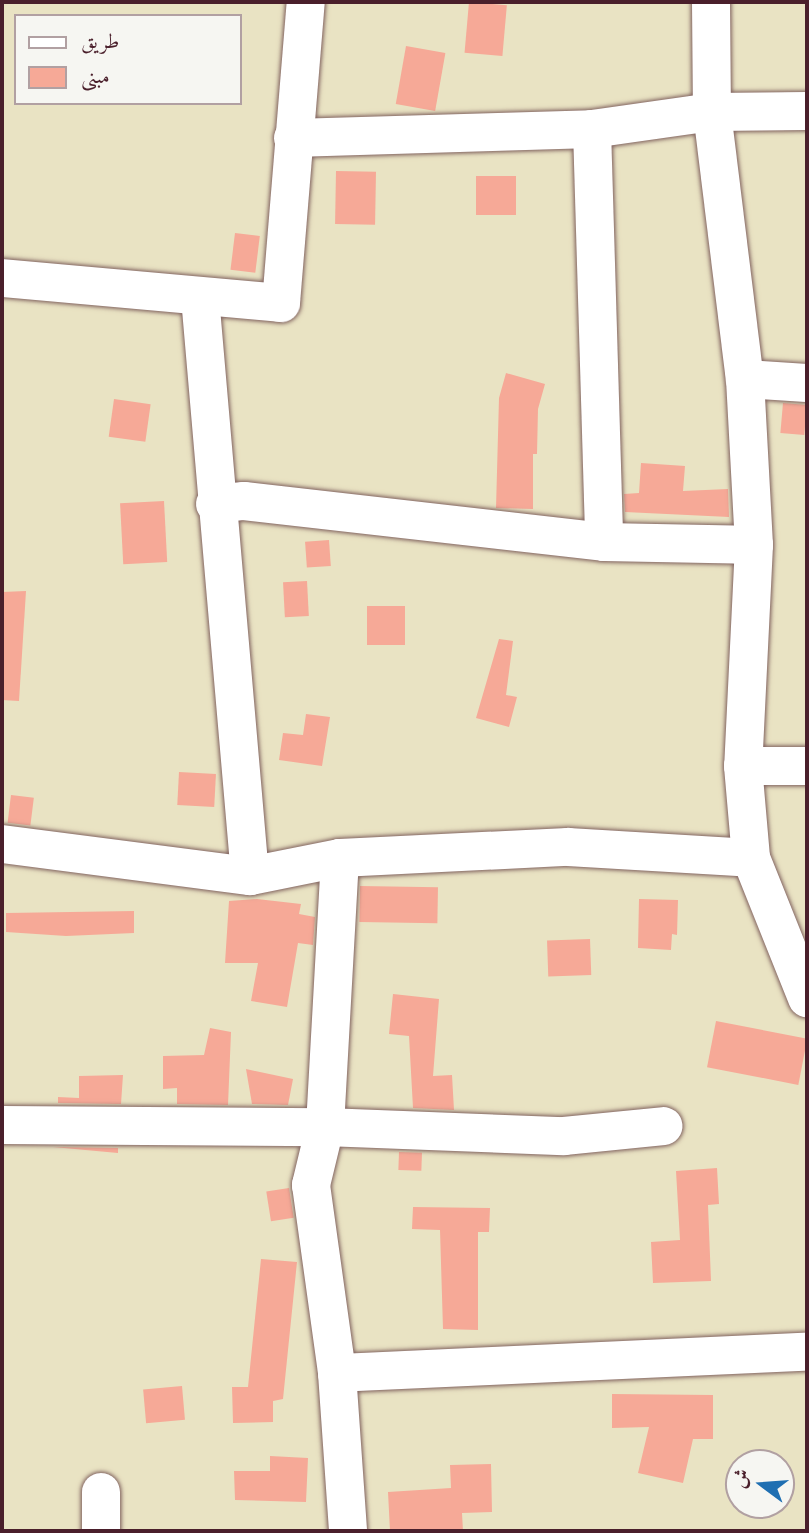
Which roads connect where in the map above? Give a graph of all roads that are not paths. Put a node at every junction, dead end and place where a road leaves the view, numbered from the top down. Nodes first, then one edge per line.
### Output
1 (306, 2) edge
2 (711, 2) edge
3 (807, 111) edge
4 (712, 112) junction
5 (592, 129) junction
6 (292, 138) junction
7 (2, 278) edge
8 (200, 297) junction
9 (745, 379) junction
10 (807, 383) edge
11 (215, 504) junction
12 (604, 542) junction
13 (754, 545) junction
14 (743, 766) junction
15 (807, 766) edge
16 (2, 844) edge
17 (340, 858) junction
18 (751, 858) junction
19 (250, 876) junction
20 (807, 998) edge
21 (2, 1125) edge
22 (664, 1126) dead end
23 (325, 1127) junction
24 (807, 1352) edge
25 (337, 1373) junction
26 (102, 1492) dead end
27 (101, 1531) edge
28 (348, 1531) edge

1 - 6 street
2 - 4 street
3 - 4 street
4 - 5 street
4 - 9 street
5 - 6 street
5 - 12 street
6 - 8 street
7 - 8 street
8 - 11 street
9 - 10 street
9 - 13 street
11 - 12 street
11 - 19 street
12 - 13 street
13 - 14 street
14 - 15 street
14 - 18 street
16 - 19 street
17 - 18 street
17 - 19 street
17 - 23 street
18 - 20 street
21 - 23 street
22 - 23 street
23 - 25 street
24 - 25 street
25 - 28 street
26 - 27 street

